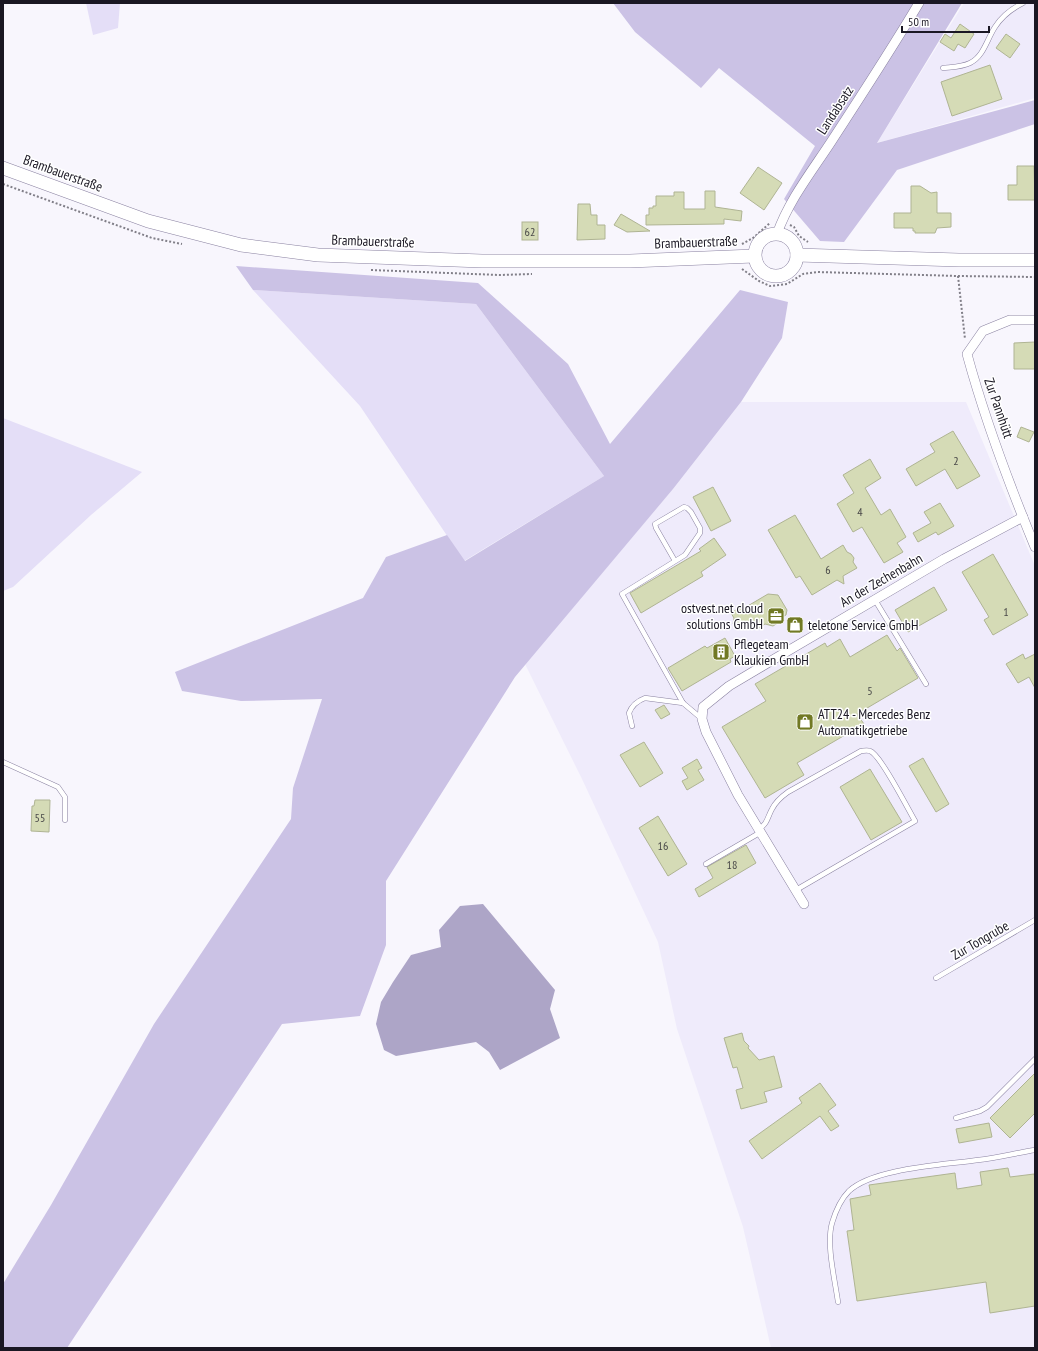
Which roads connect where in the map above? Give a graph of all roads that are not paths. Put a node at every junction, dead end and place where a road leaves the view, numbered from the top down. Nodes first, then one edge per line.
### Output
1 (920, 3) edge
2 (1023, 3) edge
3 (943, 68) dead end
4 (3, 168) edge
5 (777, 234) junction
6 (797, 255) junction
7 (754, 256) junction
8 (1035, 260) edge
9 (1035, 320) edge
10 (1023, 516) junction
11 (1035, 547) edge
12 (675, 561) junction
13 (875, 600) junction
14 (926, 684) dead end
15 (683, 702) junction
16 (702, 719) junction
17 (632, 726) dead end
18 (3, 762) edge
19 (65, 820) dead end
20 (760, 831) junction
21 (706, 864) dead end
22 (796, 890) junction
23 (804, 904) dead end
24 (1035, 920) edge
25 (936, 978) dead end
26 (1035, 1059) edge
27 (956, 1118) dead end
28 (1035, 1150) edge
29 (838, 1302) dead end

1 - 5 street, Landabsatz
2 - 3 lane
4 - 7 main road, Brambauerstraße
5 - 6 main road
5 - 7 main road
6 - 7 main road
6 - 8 main road
9 - 10 street, Zur Pannhütt
10 - 11 street, Zur Pannhütt
10 - 13 street, An der Zechenbahn
12 - 12 lane
12 - 15 lane
13 - 14 lane
13 - 16 street, An der Zechenbahn
15 - 16 lane
15 - 17 lane
16 - 20 street
18 - 19 lane
20 - 21 lane
20 - 22 street
20 - 22 lane
22 - 23 street
24 - 25 lane, Zur Tongrube
26 - 27 lane
28 - 29 lane

